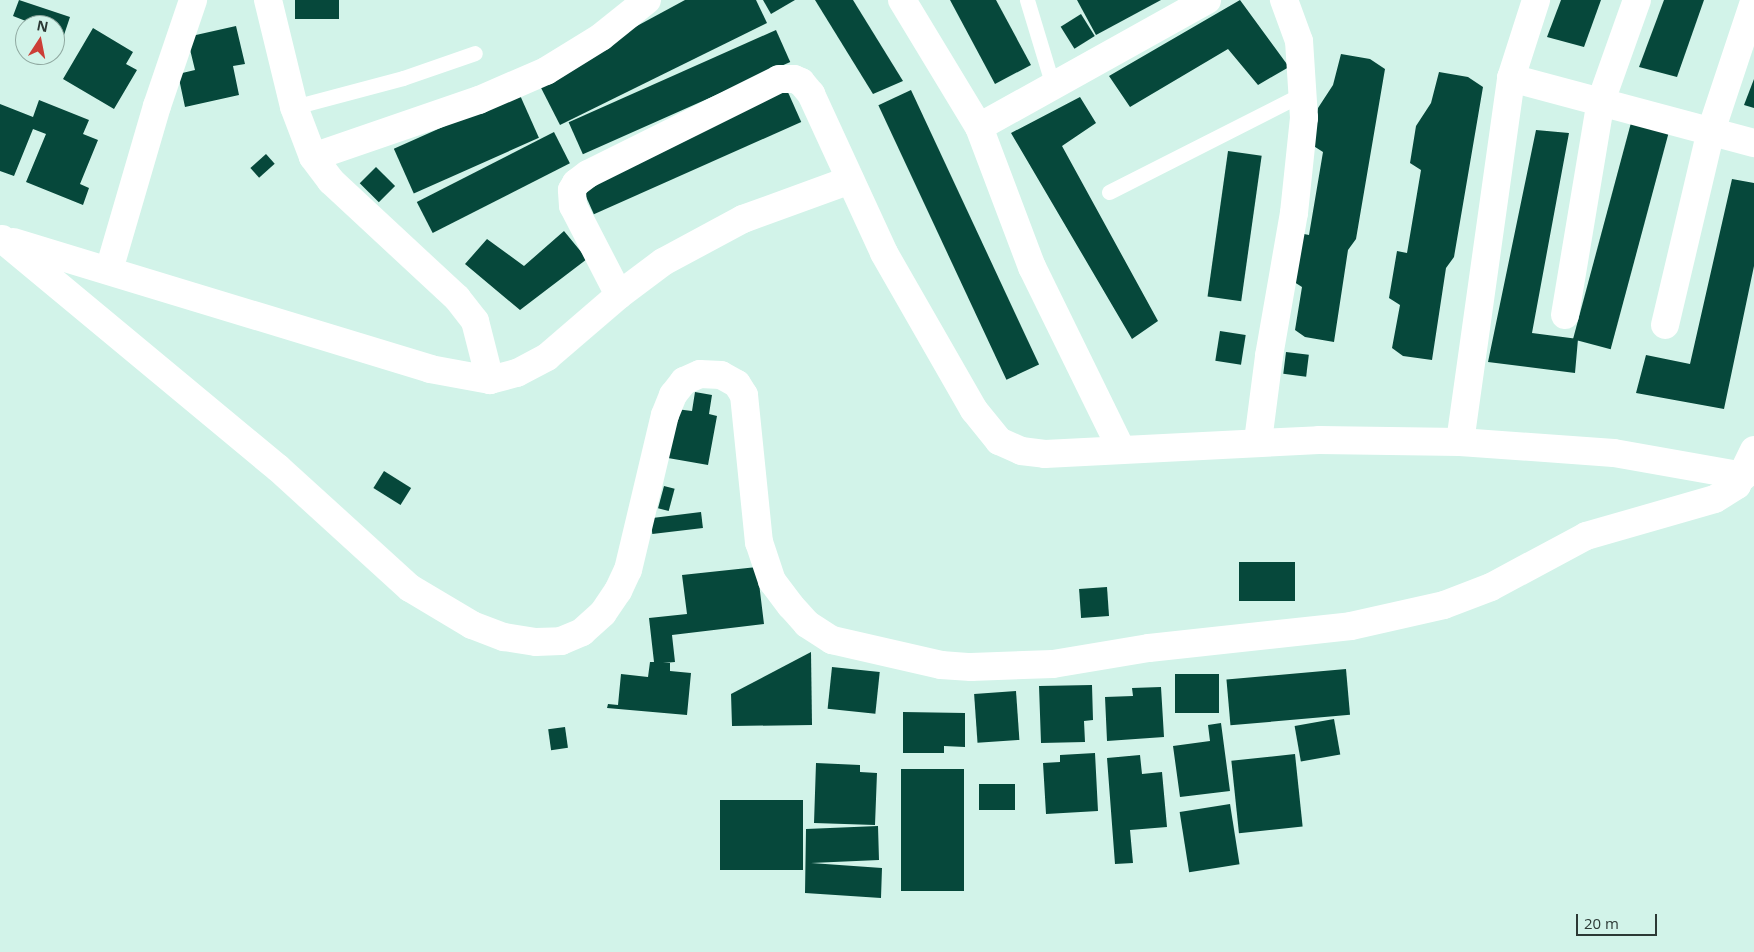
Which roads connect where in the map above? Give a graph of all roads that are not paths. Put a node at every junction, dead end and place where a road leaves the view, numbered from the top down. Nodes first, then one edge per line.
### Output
1 (193, 0) edge
2 (268, 0) edge
3 (647, 0) edge
4 (902, 0) edge
5 (1027, 0) edge
6 (1207, 0) edge
7 (1284, 0) edge
8 (1536, 0) edge
9 (1636, 0) edge
10 (1754, 2) edge
11 (475, 53) dead end
12 (1510, 78) junction
13 (1053, 86) junction
14 (1304, 93) junction
15 (1601, 101) junction
16 (294, 107) junction
17 (978, 127) junction
18 (1712, 131) junction
19 (1754, 143) edge
20 (313, 157) junction
21 (850, 180) junction
22 (1109, 192) dead end
23 (1, 238) edge
24 (109, 270) junction
25 (619, 295) junction
26 (1565, 315) dead end
27 (1665, 325) dead end
28 (490, 380) junction
29 (1258, 441) junction
30 (1460, 442) junction
31 (1121, 450) junction
32 (1754, 450) edge
33 (1744, 476) junction

1 - 24 street
2 - 16 street
3 - 20 street
4 - 17 street
5 - 13 lane
6 - 13 street
7 - 14 street
8 - 12 street
9 - 15 street
10 - 18 street
11 - 16 lane
12 - 15 street
12 - 30 street
13 - 17 street
14 - 22 lane
14 - 29 street
15 - 18 street
15 - 26 street
16 - 20 street
17 - 31 street
18 - 19 street
18 - 27 street
20 - 28 street
21 - 25 street
21 - 25 street
21 - 31 street
23 - 24 street
23 - 33 street
24 - 28 street
25 - 28 street
29 - 30 street
29 - 31 street
30 - 33 street
32 - 33 street

